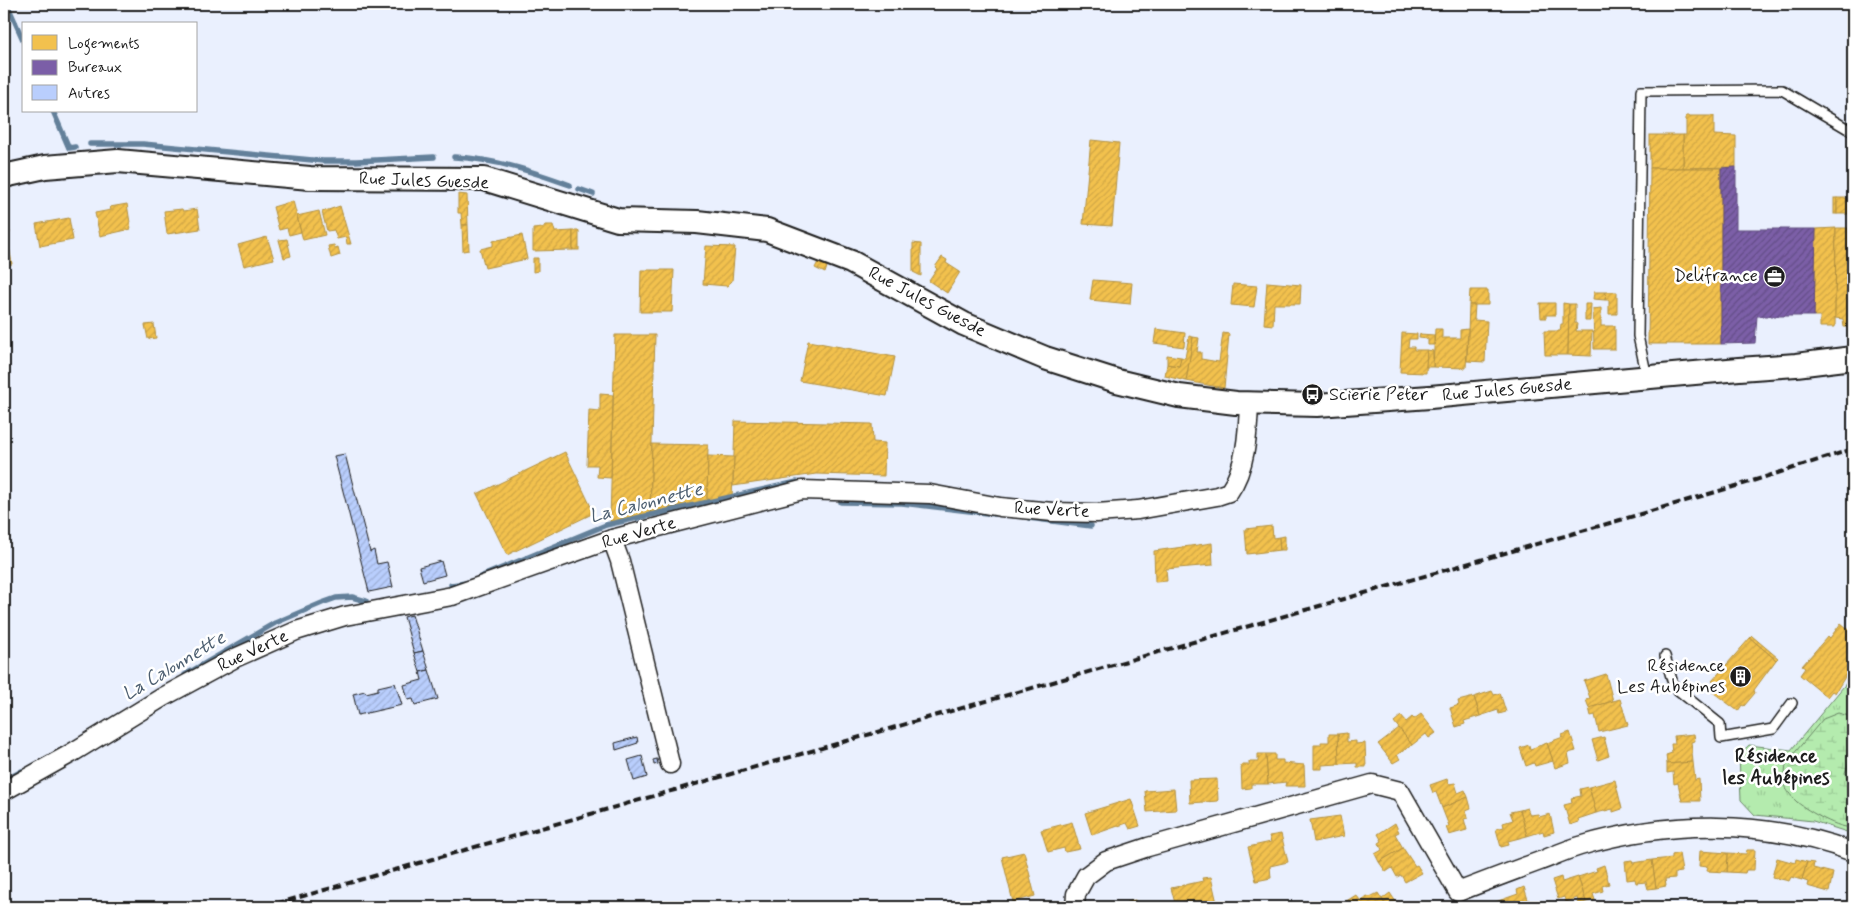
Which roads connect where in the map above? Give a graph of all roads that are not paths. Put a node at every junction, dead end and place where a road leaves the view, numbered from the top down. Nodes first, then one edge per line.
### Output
1 (1853, 132) edge
2 (4, 176) edge
3 (1853, 358) edge
4 (1647, 377) junction
5 (1249, 404) junction
6 (612, 539) junction
7 (1664, 656) dead end
8 (1792, 703) dead end
9 (670, 764) dead end
10 (4, 791) edge
11 (1853, 852) edge
12 (1075, 907) edge

1 - 4 lane
2 - 5 street, Rue Jules Guesde
3 - 4 street, Rue Jules Guesde
4 - 5 street, Rue Jules Guesde
5 - 6 street, Rue Verte
6 - 9 street
6 - 10 street, Rue Verte
7 - 8 lane
11 - 12 street

